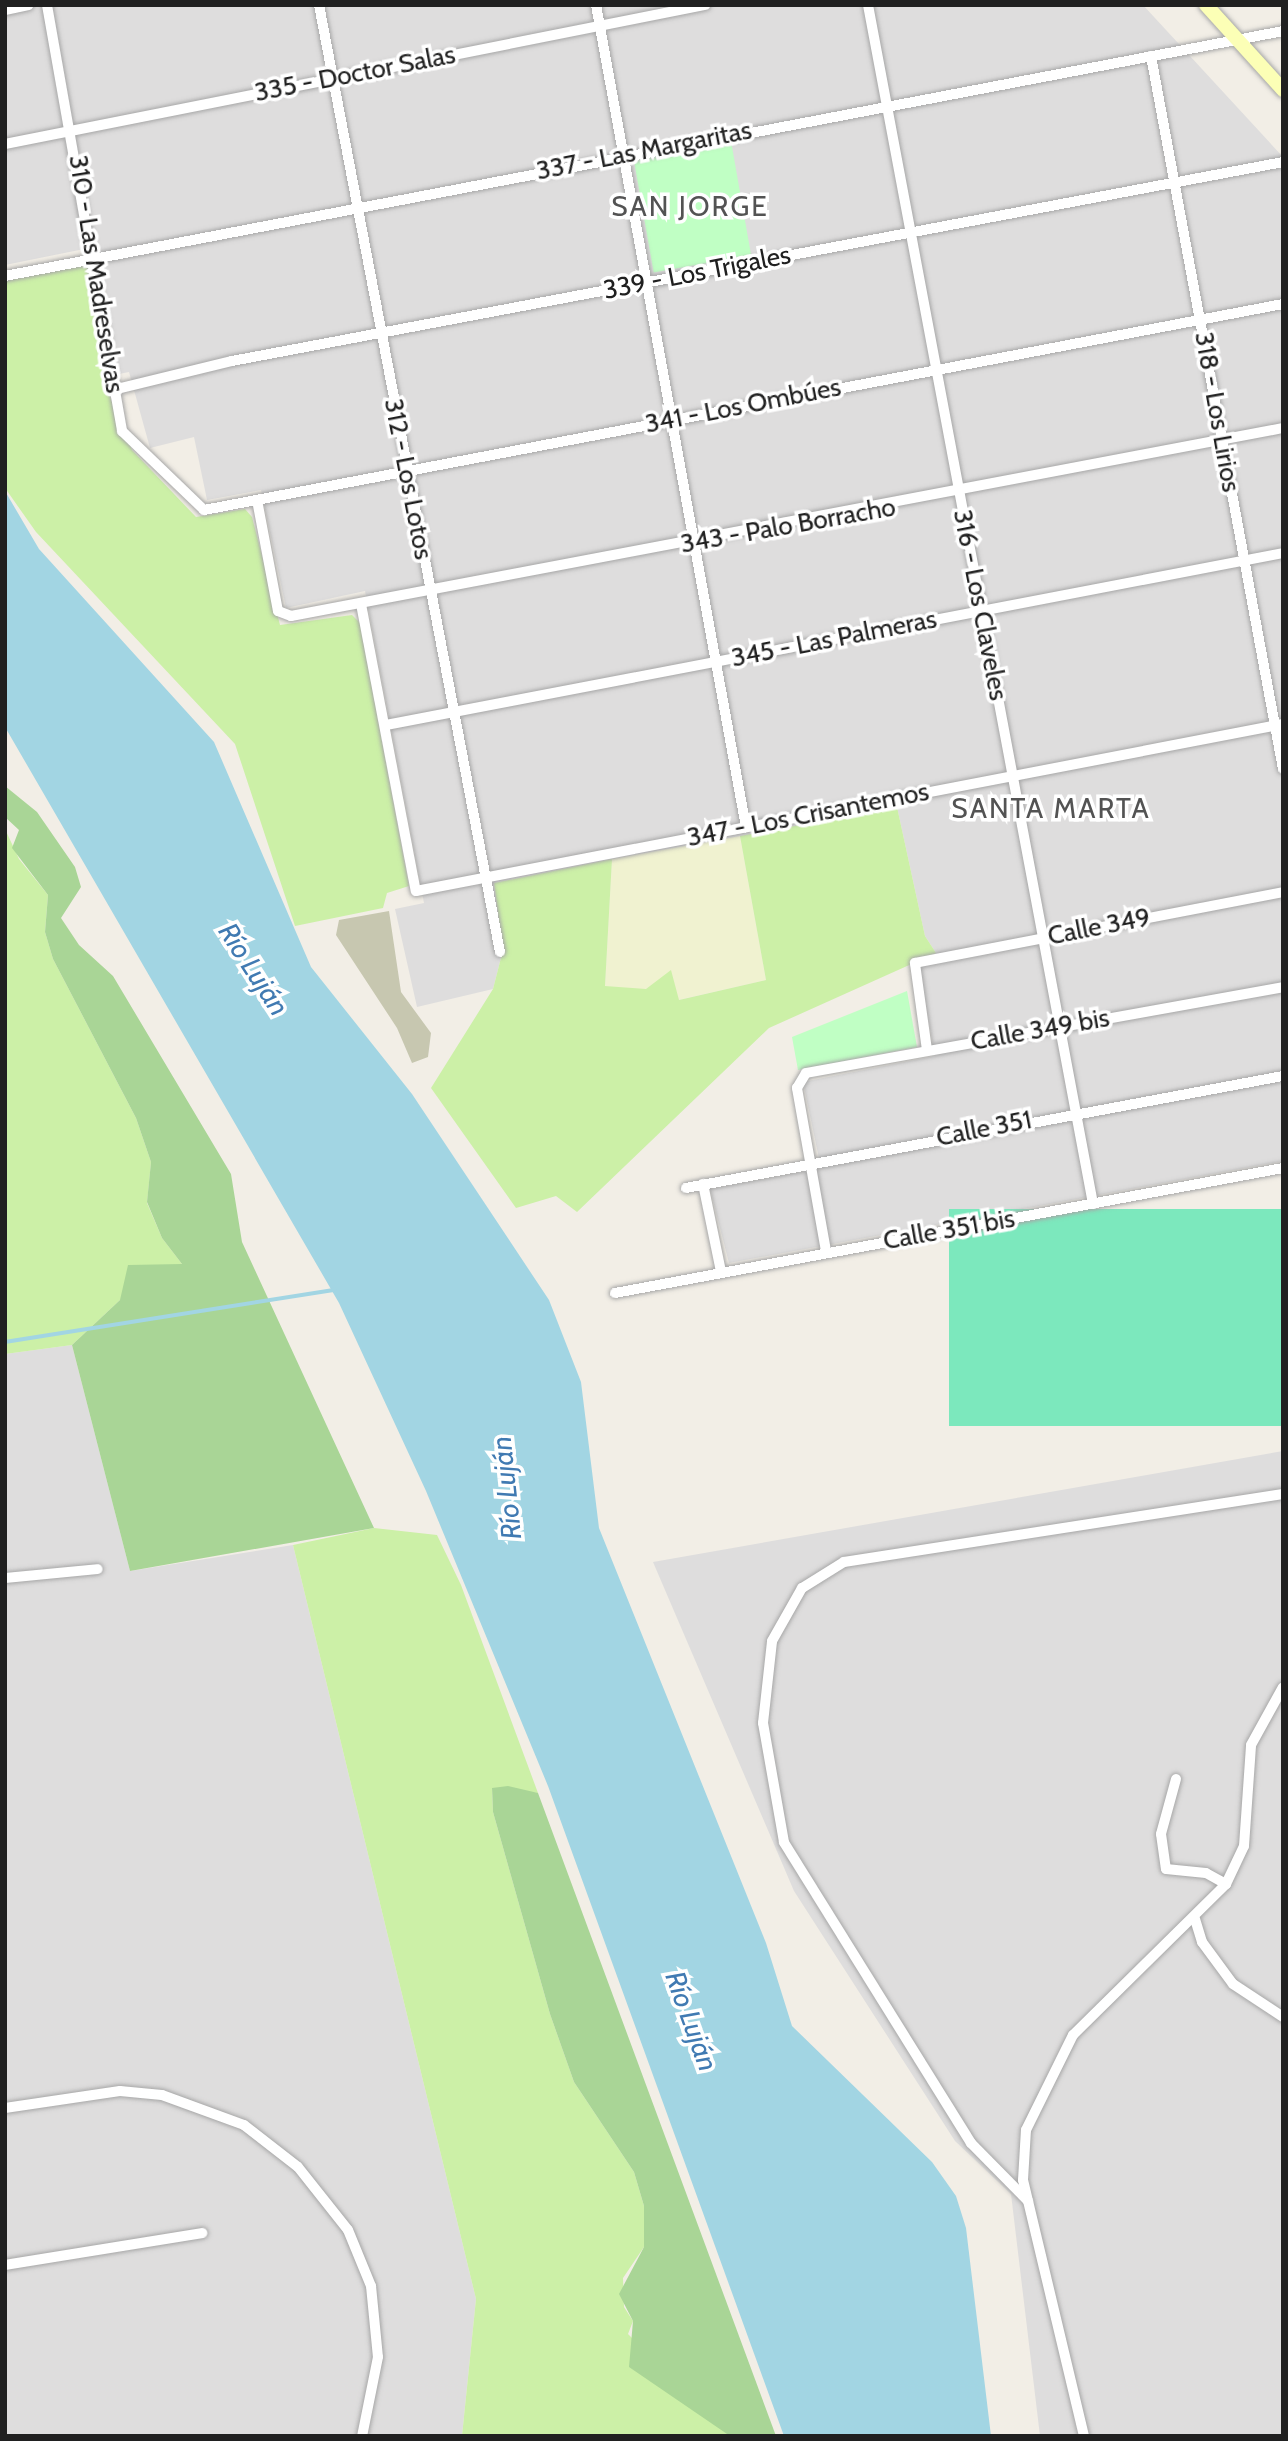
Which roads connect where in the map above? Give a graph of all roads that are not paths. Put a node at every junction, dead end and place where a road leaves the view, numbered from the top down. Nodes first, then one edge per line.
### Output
1 (28, 5) edge
2 (47, 5) edge
3 (319, 5) edge
4 (596, 5) edge
5 (705, 5) edge
6 (867, 5) edge
7 (1206, 5) edge
8 (5, 10) edge
9 (600, 24) junction
10 (1283, 31) edge
11 (1237, 40) junction
12 (1151, 56) junction
13 (334, 78) junction
14 (1283, 90) edge
15 (887, 106) junction
16 (73, 131) junction
17 (5, 144) edge
18 (623, 155) junction
19 (1283, 162) edge
20 (1174, 184) junction
21 (359, 207) junction
22 (910, 232) junction
23 (96, 257) junction
24 (5, 276) edge
25 (644, 283) junction
26 (1283, 304) edge
27 (1200, 319) junction
28 (382, 334) junction
29 (936, 370) junction
30 (113, 390) junction
31 (670, 419) junction
32 (1283, 428) edge
33 (1222, 440) junction
34 (407, 473) junction
35 (959, 494) junction
36 (257, 500) junction
37 (204, 510) joint
38 (694, 543) junction
39 (1283, 553) edge
40 (1244, 560) junction
41 (430, 592) junction
42 (361, 604) junction
43 (982, 611) junction
44 (717, 661) junction
45 (453, 713) junction
46 (386, 725) junction
47 (1279, 725) edge
48 (1283, 769) edge
49 (1012, 775) junction
50 (746, 827) junction
51 (486, 877) junction
52 (1283, 892) edge
53 (1043, 938) junction
54 (500, 952) dead end
55 (1283, 987) edge
56 (1060, 1026) junction
57 (927, 1050) junction
58 (1283, 1076) edge
59 (1076, 1111) junction
60 (811, 1163) junction
61 (1283, 1168) edge
62 (703, 1184) junction
63 (686, 1188) dead end
64 (1093, 1204) junction
65 (826, 1251) junction
66 (721, 1272) junction
67 (615, 1293) dead end
68 (1283, 1494) edge
69 (98, 1569) dead end
70 (5, 1578) edge
71 (1283, 1687) edge
72 (1176, 1779) dead end
73 (1226, 1884) junction
74 (1195, 1919) junction
75 (1283, 2017) edge
76 (5, 2108) edge
77 (1028, 2201) junction
78 (202, 2233) dead end
79 (5, 2265) edge
80 (362, 2436) edge
81 (1084, 2436) edge

1 - 8 street
2 - 16 street, 310 - Las Madreselvas
3 - 13 street, 312 - Los Lotos
4 - 9 street
5 - 9 street, 335 - Doctor Salas
6 - 15 street, 316 - Los Claveles
7 - 11 main road
9 - 13 street, 335 - Doctor Salas
9 - 18 street
10 - 11 street, 337 - Las Margaritas
11 - 12 street, 337 - Las Margaritas
11 - 14 main road
12 - 15 street, 337 - Las Margaritas
12 - 20 street, 318 - Los Lirios
13 - 16 street, 335 - Doctor Salas
13 - 21 street, 312 - Los Lotos
15 - 18 street, 337 - Las Margaritas
15 - 22 street, 316 - Los Claveles
16 - 17 street, 335 - Doctor Salas
16 - 23 street, 310 - Las Madreselvas
18 - 21 street, 337 - Las Margaritas
18 - 25 street
19 - 20 street, 339 - Los Trigales
20 - 22 street, 339 - Los Trigales
20 - 27 street, 318 - Los Lirios
21 - 23 street, 337 - Las Margaritas
21 - 28 street, 312 - Los Lotos
22 - 25 street, 339 - Los Trigales
22 - 29 street, 316 - Los Claveles
23 - 24 street, 337 - Las Margaritas
23 - 30 street, 310 - Las Madreselvas
25 - 28 street, 339 - Los Trigales
25 - 31 street
26 - 27 street, 341 - Los Ombúes
27 - 29 street, 341 - Los Ombúes
27 - 33 street, 318 - Los Lirios
28 - 30 street, 339 - Los Trigales
28 - 34 street, 312 - Los Lotos
29 - 31 street, 341 - Los Ombúes
29 - 35 street, 316 - Los Claveles
30 - 37 street, 310 - Las Madreselvas
31 - 34 street, 341 - Los Ombúes
31 - 38 street
32 - 33 street, 343 - Palo Borracho
33 - 35 street, 343 - Palo Borracho
33 - 40 street, 318 - Los Lirios
34 - 36 street, 341 - Los Ombúes
34 - 41 street, 312 - Los Lotos
35 - 38 street, 343 - Palo Borracho
35 - 43 street, 316 - Los Claveles
36 - 37 street, 341 - Los Ombúes
36 - 42 street, 343 - Palo Borracho
38 - 41 street, 343 - Palo Borracho
38 - 44 street
39 - 40 street, 345 - Las Palmeras
40 - 43 street, 345 - Las Palmeras
40 - 47 street, 318 - Los Lirios
41 - 42 street, 343 - Palo Borracho
41 - 45 street, 312 - Los Lotos
42 - 46 street
43 - 44 street, 345 - Las Palmeras
43 - 49 street, 316 - Los Claveles
44 - 45 street, 345 - Las Palmeras
44 - 50 street
45 - 46 street, 345 - Las Palmeras
45 - 51 street, 312 - Los Lotos
46 - 51 street, 347 - Los Crisantemos
47 - 48 street, 318 - Los Lirios
47 - 49 street, 347 - Los Crisantemos
49 - 50 street, 347 - Los Crisantemos
49 - 53 street, 316 - Los Claveles
50 - 51 street, 347 - Los Crisantemos
51 - 54 street, 312 - Los Lotos
52 - 53 street, Calle 349
53 - 56 street, 316 - Los Claveles
53 - 57 street, Calle 349
55 - 56 street, Calle 349 bis
56 - 57 street, Calle 349 bis
56 - 59 street, 316 - Los Claveles
57 - 60 street, Calle 349 bis
58 - 59 street, Calle 351
59 - 60 street, Calle 351
59 - 64 street, 316 - Los Claveles
60 - 62 street, Calle 351
60 - 65 street
61 - 64 street, Calle 351 bis
62 - 63 street, Calle 351
62 - 66 street
64 - 65 street, Calle 351 bis
65 - 66 street, Calle 351 bis
66 - 67 street, Calle 351 bis
68 - 77 street
69 - 70 street
71 - 73 street
72 - 73 street
73 - 74 street
74 - 75 street
74 - 77 street
76 - 80 street
77 - 81 street
78 - 79 street

